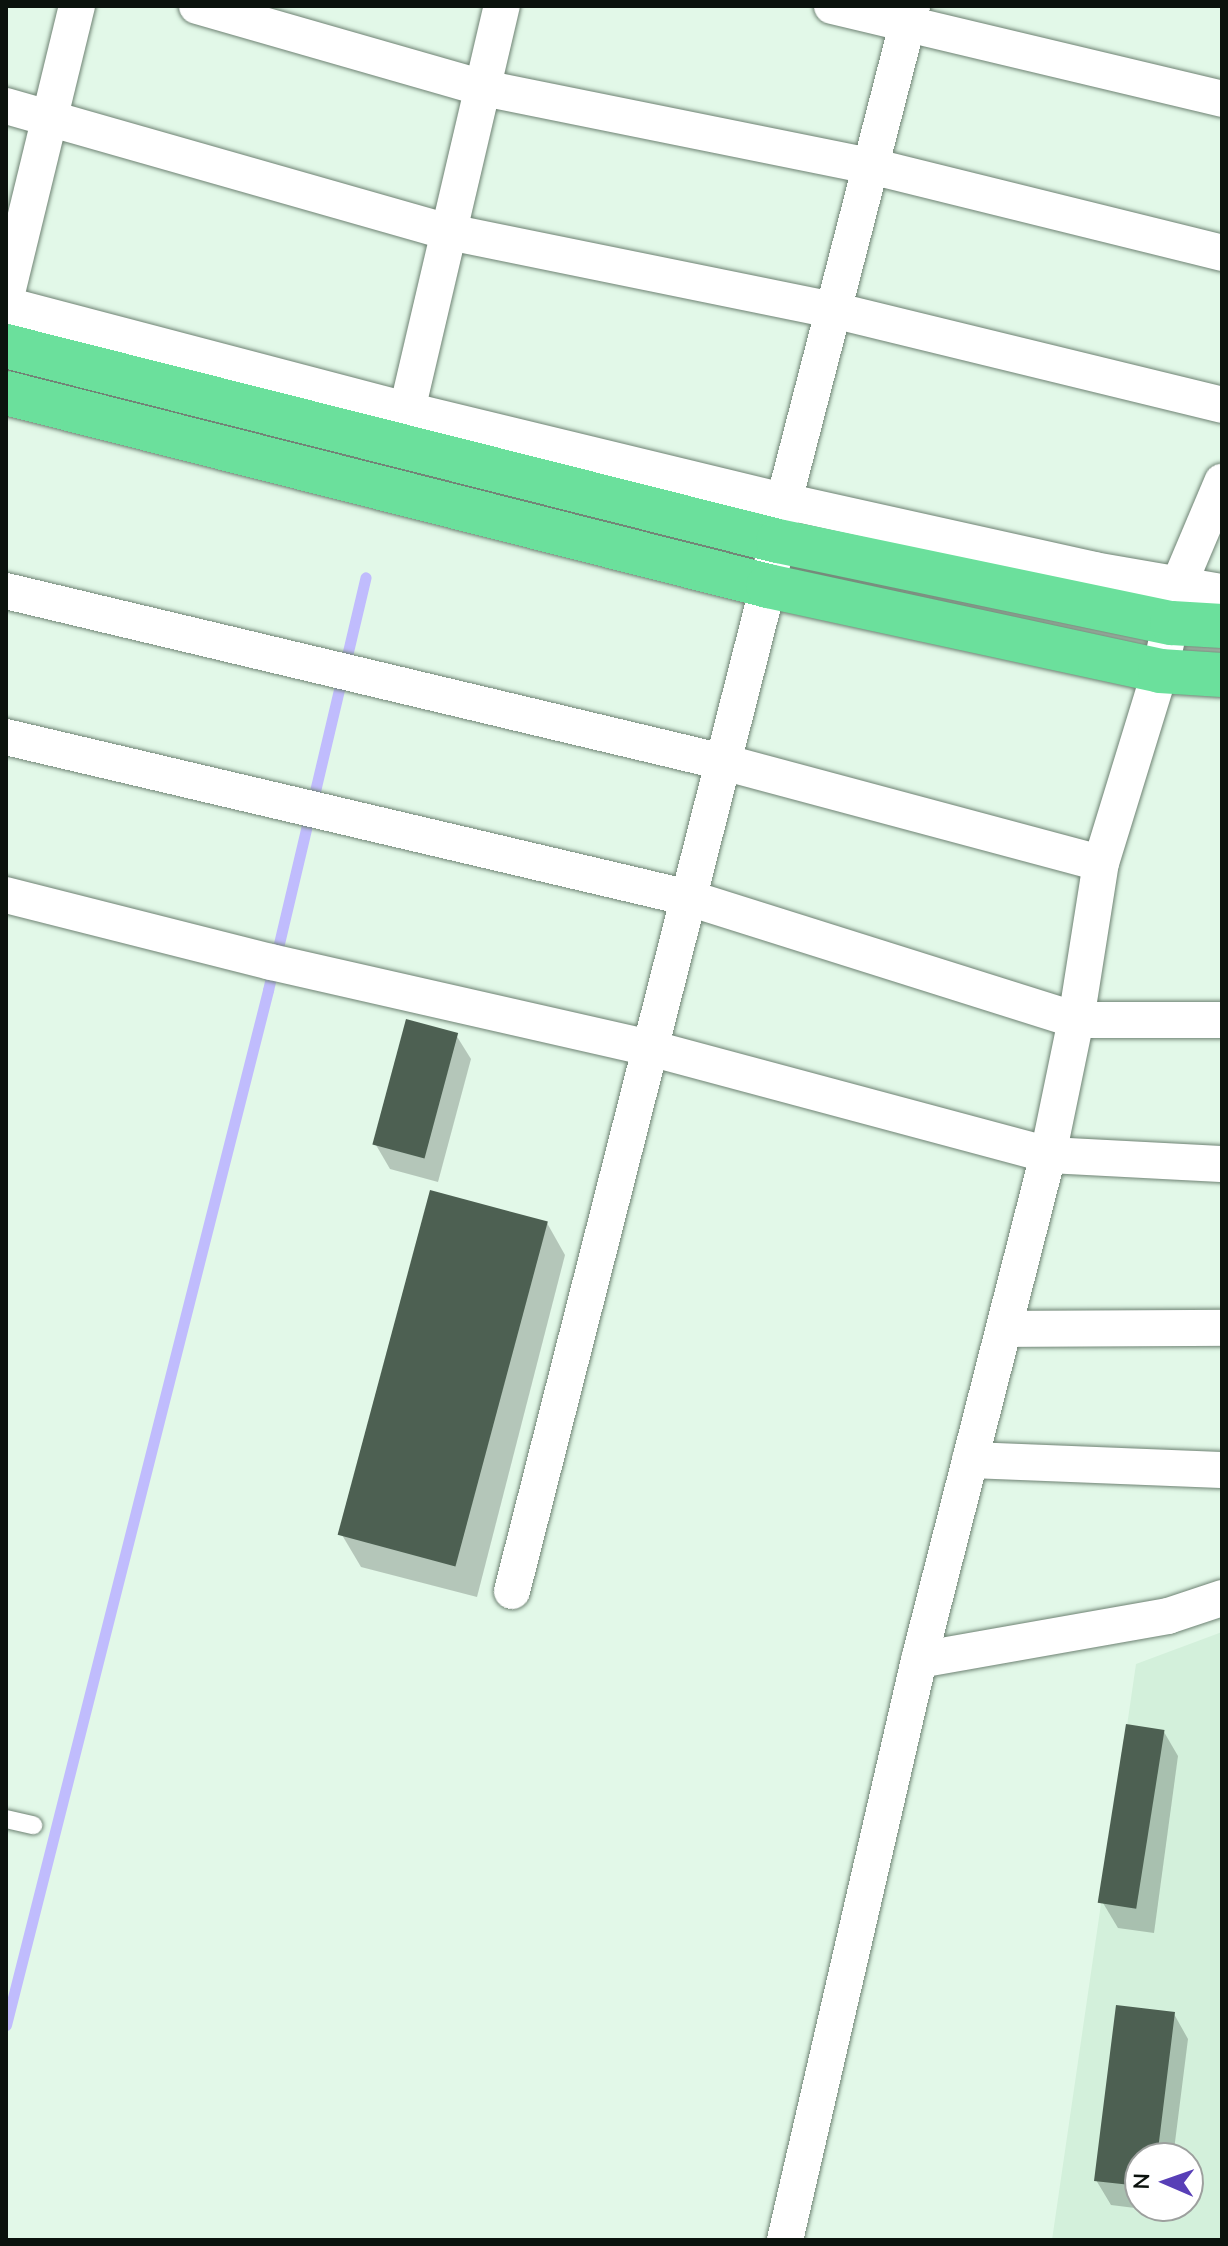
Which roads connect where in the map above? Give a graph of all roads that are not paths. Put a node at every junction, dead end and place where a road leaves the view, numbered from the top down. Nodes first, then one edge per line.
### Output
1 (77, 6) edge
2 (197, 6) edge
3 (502, 6) edge
4 (832, 6) edge
5 (910, 14) edge
6 (483, 88) junction
7 (1222, 99) edge
8 (6, 106) edge
9 (49, 119) junction
10 (871, 166) junction
11 (449, 232) junction
12 (1222, 253) edge
13 (6, 297) edge
14 (6, 305) edge
15 (833, 310) junction
16 (6, 346) edge
17 (6, 393) edge
18 (1222, 405) edge
19 (407, 410) junction
20 (1222, 482) edge
21 (671, 514) junction
22 (781, 521) junction
23 (662, 559) junction
24 (768, 586) junction
25 (6, 591) edge
26 (1222, 592) edge
27 (1176, 603) junction
28 (1222, 626) edge
29 (1160, 671) junction
30 (1222, 675) edge
31 (6, 737) edge
32 (723, 762) junction
33 (1101, 863) junction
34 (6, 895) edge
35 (689, 898) junction
36 (1076, 1020) junction
37 (1222, 1020) edge
38 (650, 1048) junction
39 (1048, 1155) junction
40 (1222, 1164) edge
41 (1222, 1328) edge
42 (1006, 1329) junction
43 (970, 1460) junction
44 (1222, 1470) edge
45 (512, 1591) dead end
46 (1222, 1598) edge
47 (919, 1660) junction
48 (6, 1819) edge
49 (33, 1825) dead end
50 (785, 2240) edge

1 - 9 street
2 - 6 street
3 - 6 street
4 - 5 street
5 - 7 street
5 - 10 street
6 - 10 street
6 - 11 street
8 - 9 street
9 - 11 street
9 - 13 street
10 - 12 street
10 - 15 street
11 - 15 street
11 - 19 street
14 - 19 street
15 - 18 street
15 - 22 street
16 - 21 highway
17 - 23 highway
19 - 22 street
20 - 27 street
21 - 22 highway
21 - 23 highway
22 - 24 street
22 - 27 highway
23 - 24 highway
24 - 29 highway
24 - 32 street
25 - 32 street
26 - 27 street
27 - 28 highway
27 - 29 street
29 - 30 highway
29 - 33 street
31 - 35 street
32 - 33 street
32 - 35 street
33 - 36 street
34 - 38 street
35 - 36 street
35 - 38 street
36 - 37 street
36 - 39 street
38 - 39 street
38 - 45 street
39 - 40 street
39 - 42 street
41 - 42 street
42 - 43 street
43 - 44 street
43 - 47 street
46 - 47 street
47 - 50 street
48 - 49 lane

